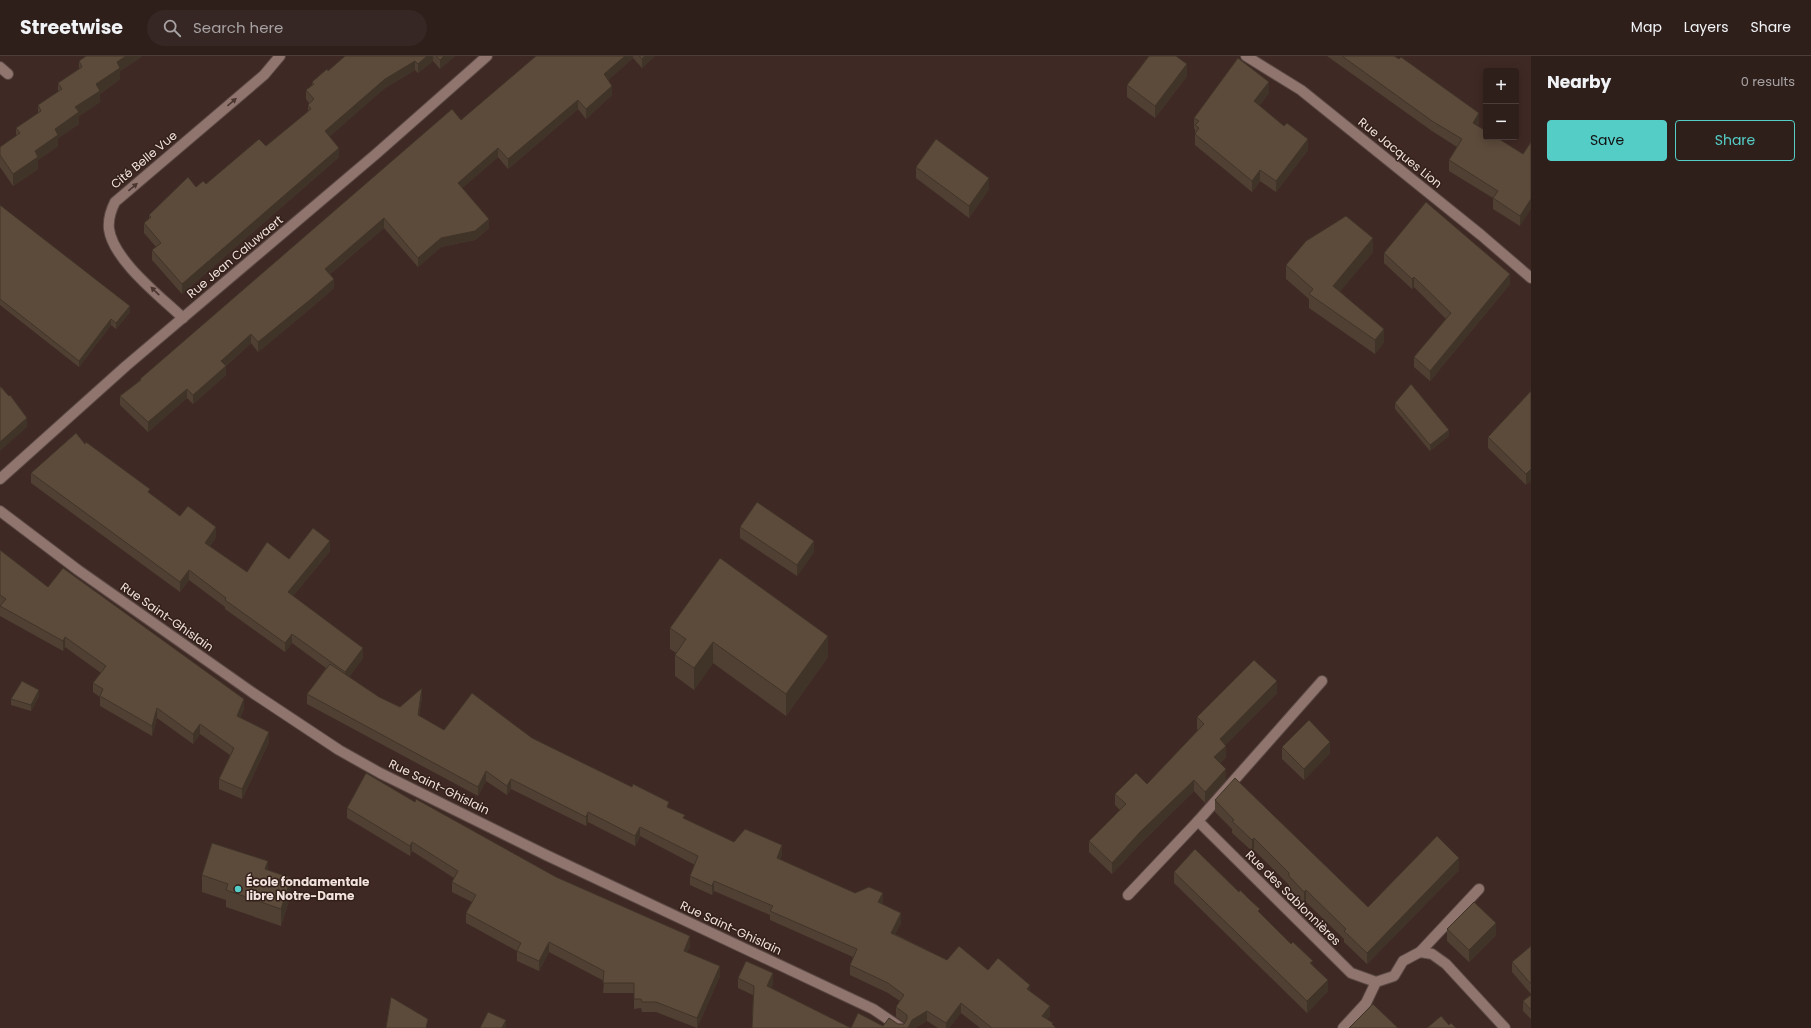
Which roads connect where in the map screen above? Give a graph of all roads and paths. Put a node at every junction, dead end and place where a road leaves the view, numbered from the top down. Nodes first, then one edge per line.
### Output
1 (280, 56) edge
2 (487, 56) edge
3 (1246, 56) edge
4 (0, 67) edge
5 (8, 74) dead end
6 (1531, 278) edge
7 (183, 318) junction
8 (0, 479) edge
9 (0, 511) edge
10 (1322, 681) dead end
11 (1198, 821) junction
12 (1480, 889) dead end
13 (1128, 894) dead end
14 (1420, 952) junction
15 (1376, 982) junction
16 (901, 1028) edge
17 (1343, 1028) edge
18 (1505, 1028) edge

7 -> 1 street, Cité Belle Vue
2 - 7 street, Rue Jean Caluwaert
3 - 6 street, Rue Jacques Lion
4 - 5 street
7 - 8 street, Rue Jean Caluwaert
9 - 16 street, Rue Saint-Ghislain
10 - 11 street
11 - 13 street
11 - 15 street, Rue des Sablonnières
12 - 14 street
14 - 15 street
14 - 18 street
15 - 17 street

